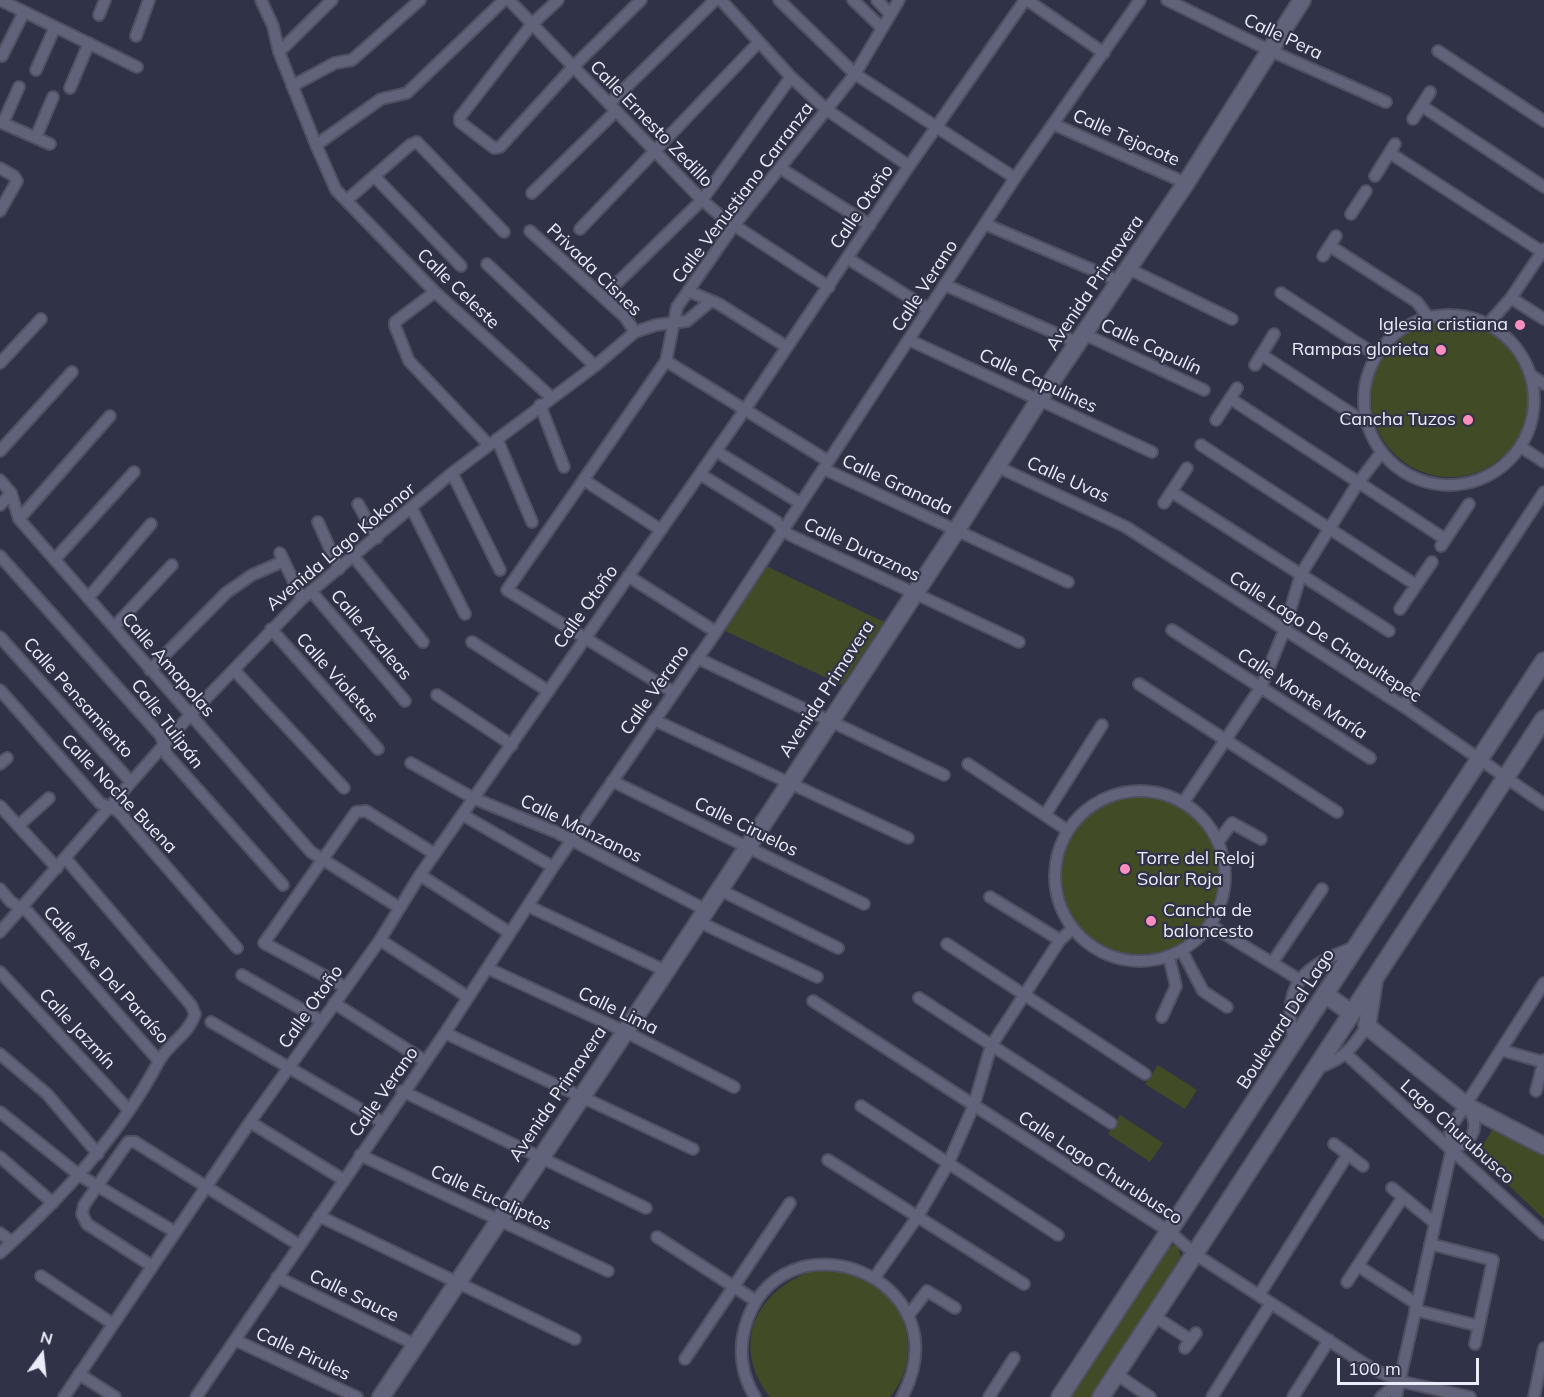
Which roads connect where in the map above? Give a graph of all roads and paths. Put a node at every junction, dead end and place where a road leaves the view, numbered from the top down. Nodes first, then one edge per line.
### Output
1 (0, 0) edge
2 (105, 0) edge
3 (149, 0) edge
4 (261, 0) edge
5 (332, 0) edge
6 (420, 0) edge
7 (504, 0) edge
8 (510, 0) edge
9 (558, 0) edge
10 (641, 0) edge
11 (715, 0) edge
12 (721, 0) edge
13 (779, 0) edge
14 (853, 0) edge
15 (877, 0) edge
16 (899, 0) edge
17 (1026, 0) edge
18 (1140, 0) edge
19 (1167, 0) edge
20 (1302, 0) edge
21 (24, 12) junction
22 (890, 14) junction
23 (99, 15) dead end
24 (532, 24) junction
25 (55, 27) junction
26 (882, 28) junction
27 (136, 36) dead end
28 (759, 42) junction
29 (89, 43) junction
30 (1271, 51) junction
31 (1438, 51) dead end
32 (279, 52) junction
33 (1104, 53) junction
34 (2, 56) dead end
35 (136, 67) dead end
36 (573, 67) junction
37 (36, 70) dead end
38 (855, 74) junction
39 (791, 77) junction
40 (292, 86) junction
41 (19, 87) dead end
42 (70, 88) dead end
43 (1430, 92) dead end
44 (53, 97) dead end
45 (1386, 102) dead end
46 (1422, 106) junction
47 (613, 108) junction
48 (827, 110) junction
49 (1413, 119) dead end
50 (1544, 121) edge
51 (2, 122) edge
52 (1053, 124) junction
53 (937, 127) junction
54 (36, 137) junction
55 (50, 144) dead end
56 (316, 145) junction
57 (656, 152) junction
58 (909, 166) junction
59 (0, 168) edge
60 (780, 168) junction
61 (374, 176) junction
62 (1375, 176) dead end
63 (1015, 178) junction
64 (1186, 183) junction
65 (1544, 187) edge
66 (1366, 191) dead end
67 (532, 193) dead end
68 (348, 199) junction
69 (702, 200) junction
70 (0, 212) edge
71 (1351, 214) dead end
72 (735, 224) junction
73 (985, 224) junction
74 (870, 225) junction
75 (580, 229) dead end
76 (530, 231) dead end
77 (504, 232) dead end
78 (1543, 251) edge
79 (1323, 256) dead end
80 (848, 258) junction
81 (487, 264) dead end
82 (461, 266) dead end
83 (1124, 275) junction
84 (945, 285) junction
85 (614, 286) dead end
86 (829, 287) junction
87 (688, 291) junction
88 (435, 292) junction
89 (1281, 293) dead end
90 (1511, 298) junction
91 (711, 301) junction
92 (928, 309) junction
93 (1428, 317) junction
94 (41, 319) dead end
95 (1232, 319) dead end
96 (1544, 319) edge
97 (674, 321) junction
98 (1488, 324) junction
99 (635, 332) junction
100 (1274, 334) dead end
101 (1081, 338) junction
102 (909, 340) junction
103 (787, 347) junction
104 (1262, 355) junction
105 (1376, 355) junction
106 (666, 361) junction
107 (0, 363) edge
108 (1255, 365) dead end
109 (596, 366) junction
110 (72, 372) dead end
111 (1531, 375) junction
112 (1544, 384) edge
113 (1237, 388) dead end
114 (1204, 390) dead end
115 (550, 397) junction
116 (1231, 399) junction
117 (1039, 400) junction
118 (540, 405) junction
119 (746, 408) junction
120 (110, 416) dead end
121 (1216, 420) dead end
122 (1366, 423) junction
123 (493, 442) junction
124 (1200, 446) dead end
125 (1521, 447) junction
126 (0, 451) edge
127 (716, 451) junction
128 (1152, 452) dead end
129 (1381, 453) junction
130 (1544, 462) edge
131 (826, 465) junction
132 (996, 466) junction
133 (564, 467) dead end
134 (1187, 468) dead end
135 (134, 472) dead end
136 (452, 473) junction
137 (700, 474) junction
138 (0, 480) edge
139 (584, 480) junction
140 (1358, 483) junction
141 (1172, 492) junction
142 (1544, 492) edge
143 (11, 493) junction
144 (800, 503) junction
145 (1164, 503) dead end
146 (358, 504) dead end
147 (1469, 504) dead end
148 (0, 505) edge
149 (412, 509) junction
150 (19, 519) junction
151 (318, 522) dead end
152 (532, 522) dead end
153 (151, 524) dead end
154 (1126, 527) joint
155 (1330, 529) junction
156 (661, 530) junction
157 (783, 531) junction
158 (956, 531) junction
159 (377, 538) junction
160 (0, 556) edge
161 (354, 556) junction
162 (55, 559) junction
163 (1432, 562) dead end
164 (172, 565) dead end
165 (339, 569) junction
166 (500, 570) dead end
167 (1301, 574) junction
168 (628, 576) junction
169 (1068, 582) dead end
170 (1416, 585) junction
171 (311, 591) junction
172 (914, 593) junction
173 (88, 598) junction
174 (302, 599) junction
175 (1400, 609) dead end
176 (465, 614) dead end
177 (114, 627) junction
178 (271, 629) junction
179 (1172, 630) dead end
180 (1389, 631) dead end
181 (716, 632) junction
182 (1284, 632) junction
183 (0, 637) edge
184 (583, 638) junction
185 (423, 642) dead end
186 (472, 642) dead end
187 (1019, 642) dead end
188 (697, 658) junction
189 (1544, 662) edge
190 (150, 670) junction
191 (234, 670) junction
192 (1139, 684) dead end
193 (1261, 687) junction
194 (0, 690) edge
195 (548, 691) junction
196 (673, 692) junction
197 (437, 695) dead end
198 (405, 701) dead end
199 (1403, 706) junction
200 (190, 715) junction
201 (654, 720) junction
202 (829, 720) junction
203 (1544, 720) edge
204 (1102, 725) dead end
205 (1226, 740) junction
206 (512, 745) junction
207 (163, 746) junction
208 (378, 748) dead end
209 (1370, 758) dead end
210 (1481, 760) junction
211 (411, 763) dead end
212 (968, 764) dead end
213 (944, 775) dead end
214 (1504, 777) junction
215 (612, 781) junction
216 (131, 782) junction
217 (788, 783) junction
218 (344, 788) dead end
219 (49, 798) dead end
220 (474, 798) junction
221 (1183, 802) junction
222 (1544, 804) edge
223 (0, 806) edge
224 (110, 807) junction
225 (1337, 812) dead end
226 (463, 815) junction
227 (1045, 815) junction
228 (18, 826) junction
229 (1067, 830) junction
230 (908, 838) dead end
231 (1261, 839) dead end
232 (572, 842) junction
233 (1218, 842) junction
234 (746, 845) junction
235 (435, 854) junction
236 (317, 857) junction
237 (66, 859) junction
238 (553, 867) junction
239 (57, 868) junction
240 (420, 875) junction
241 (283, 885) dead end
242 (0, 889) edge
243 (718, 889) junction
244 (1322, 889) dead end
245 (990, 897) dead end
246 (864, 904) dead end
247 (528, 906) junction
248 (20, 907) junction
249 (400, 908) junction
250 (701, 915) junction
251 (1210, 925) junction
252 (1072, 929) junction
253 (0, 932) edge
254 (510, 933) junction
255 (380, 940) junction
256 (1060, 940) junction
257 (947, 944) dead end
258 (1358, 946) junction
259 (237, 948) dead end
260 (838, 948) dead end
261 (1182, 951) junction
262 (1168, 957) junction
263 (1272, 963) junction
264 (487, 968) junction
265 (666, 971) junction
266 (0, 972) edge
267 (242, 975) dead end
268 (817, 977) dead end
269 (1374, 977) junction
270 (1300, 980) junction
271 (1543, 985) edge
272 (345, 987) junction
273 (1025, 994) junction
274 (1325, 994) junction
275 (468, 997) junction
276 (919, 998) dead end
277 (813, 1001) dead end
278 (334, 1003) junction
279 (1227, 1007) dead end
280 (1351, 1013) junction
281 (1162, 1017) dead end
282 (322, 1021) junction
283 (211, 1022) dead end
284 (1367, 1026) junction
285 (624, 1031) junction
286 (445, 1033) junction
287 (1294, 1040) junction
288 (991, 1046) junction
289 (1501, 1050) junction
290 (0, 1054) edge
291 (1346, 1054) junction
292 (159, 1061) junction
293 (425, 1061) junction
294 (1544, 1061) edge
295 (289, 1068) junction
296 (1314, 1069) junction
297 (1145, 1074) dead end
298 (734, 1087) dead end
299 (402, 1091) junction
300 (1536, 1091) dead end
301 (580, 1096) junction
302 (974, 1105) junction
303 (861, 1106) dead end
304 (1467, 1106) junction
305 (128, 1109) junction
306 (0, 1112) edge
307 (250, 1122) junction
308 (382, 1122) junction
309 (1111, 1123) dead end
310 (1334, 1144) dead end
311 (1544, 1146) edge
312 (1452, 1148) junction
313 (693, 1149) dead end
314 (98, 1154) junction
315 (1348, 1154) junction
316 (360, 1155) junction
317 (0, 1157) edge
318 (539, 1157) junction
319 (828, 1160) dead end
320 (948, 1164) junction
321 (1363, 1166) dead end
322 (344, 1180) junction
323 (90, 1181) junction
324 (205, 1188) junction
325 (1392, 1188) dead end
326 (1403, 1197) junction
327 (53, 1203) junction
328 (790, 1203) dead end
329 (646, 1208) dead end
330 (320, 1216) junction
331 (918, 1216) junction
332 (499, 1220) junction
333 (1435, 1223) junction
334 (175, 1232) junction
335 (1170, 1232) junction
336 (0, 1233) edge
337 (1544, 1234) edge
338 (1058, 1235) dead end
339 (657, 1237) dead end
340 (12, 1242) junction
341 (1430, 1244) junction
342 (300, 1245) junction
343 (0, 1253) edge
344 (1195, 1254) junction
345 (152, 1266) junction
346 (1358, 1266) junction
347 (608, 1271) dead end
348 (41, 1276) dead end
349 (278, 1277) junction
350 (875, 1277) junction
351 (458, 1281) junction
352 (1347, 1282) dead end
353 (1024, 1284) dead end
354 (735, 1287) junction
355 (1258, 1295) junction
356 (756, 1301) junction
357 (1271, 1303) junction
358 (1416, 1307) junction
359 (955, 1308) dead end
360 (909, 1316) junction
361 (1154, 1316) junction
362 (113, 1324) junction
363 (1479, 1326) junction
364 (575, 1339) dead end
365 (235, 1340) junction
366 (1329, 1340) junction
367 (1191, 1341) dead end
368 (1475, 1344) dead end
369 (416, 1345) junction
370 (1544, 1348) edge
371 (1014, 1358) dead end
372 (685, 1359) dead end
373 (79, 1374) junction
374 (1116, 1374) junction
375 (1399, 1382) junction
376 (64, 1397) edge
377 (115, 1397) edge
378 (196, 1397) edge
379 (357, 1397) edge
380 (381, 1397) edge
381 (755, 1397) edge
382 (903, 1397) edge
383 (989, 1397) edge
384 (1060, 1397) edge
385 (1101, 1397) edge
386 (1150, 1397) edge
387 (1212, 1397) edge
388 (1293, 1397) edge
389 (1381, 1397) edge
390 (1396, 1397) edge
391 (1470, 1397) edge
392 (1534, 1397) edge

1 - 21 street
2 - 23 street
3 - 27 street
4 - 32 street, Calle Celeste
5 - 32 street
6 - 40 street
7 - 56 street
8 - 24 street, Calle Ernesto Zedillo
9 - 24 street
10 - 36 street
11 - 47 street
12 - 28 street
13 - 38 street
14 - 26 street
15 - 22 street
16 - 22 street, Calle Venustiano Carranza
17 - 33 street
17 - 53 street, Calle Otoño
18 - 33 street, Calle Verano
19 - 30 street, Calle Pera
20 - 30 street, Avenida Primavera
21 - 25 street
21 - 34 street
22 - 26 street, Calle Venustiano Carranza
24 - 36 street, Calle Ernesto Zedillo
24 - 36 street
25 - 29 street
25 - 37 street
26 - 38 street, Calle Venustiano Carranza
28 - 39 street
28 - 57 street
29 - 35 street
29 - 42 street
30 - 45 street, Calle Pera
30 - 64 street, Avenida Primavera
31 - 50 street
32 - 40 street, Calle Celeste
33 - 52 street, Calle Verano
36 - 47 street, Calle Ernesto Zedillo
38 - 48 street, Calle Venustiano Carranza
38 - 53 street
39 - 48 street
39 - 69 street
40 - 56 street, Calle Celeste
41 - 51 street
43 - 46 street
44 - 54 street
46 - 49 street
46 - 65 street
47 - 57 street, Calle Ernesto Zedillo
47 - 67 street
48 - 58 street
48 - 60 street, Calle Venustiano Carranza
51 - 54 street
52 - 63 street, Calle Verano
52 - 64 street, Calle Tejocote
53 - 58 street, Calle Otoño
53 - 63 street
54 - 55 street
56 - 68 street, Calle Celeste
57 - 69 street, Calle Ernesto Zedillo
57 - 75 street
58 - 74 street, Calle Otoño
59 - 70 street
60 - 72 street, Calle Venustiano Carranza
60 - 74 street
61 - 68 street
61 - 77 street
61 - 82 street
62 - 78 street
63 - 73 street, Calle Verano
64 - 83 street, Avenida Primavera
66 - 71 street
68 - 88 street, Calle Celeste
69 - 72 street, Calle Ernesto Zedillo
69 - 85 street
72 - 86 street, Calle Ernesto Zedillo
72 - 87 street, Calle Venustiano Carranza
73 - 83 street
73 - 84 street, Calle Verano
74 - 80 street, Calle Otoño
76 - 99 street, Privada Cisnes
78 - 90 street
79 - 93 street
80 - 86 street, Calle Otoño
80 - 92 street
81 - 109 street
83 - 95 street
83 - 101 street, Avenida Primavera
84 - 92 street, Calle Verano
84 - 101 street, Calle Capulín
86 - 103 street, Calle Otoño
87 - 91 street
87 - 97 street, Calle Venustiano Carranza
88 - 115 street, Calle Celeste
88 - 123 street
89 - 105 street
90 - 96 street
90 - 98 street
91 - 97 street, Avenida Lago Kokonor
91 - 103 street
92 - 102 street, Calle Verano
93 - 98 street
93 - 105 street
94 - 107 street
97 - 99 street, Avenida Lago Kokonor
97 - 106 street, Calle Venustiano Carranza
98 - 111 street
99 - 109 street, Avenida Lago Kokonor
100 - 104 street
101 - 114 street, Calle Capulín
101 - 117 street, Avenida Primavera
102 - 117 street, Calle Capulines
102 - 131 street, Calle Verano
103 - 119 street, Calle Otoño
104 - 108 street
104 - 122 street
105 - 122 street
106 - 119 street, Calle Granada
106 - 139 street, Calle Venustiano Carranza
109 - 115 street, Avenida Lago Kokonor
110 - 126 street
111 - 112 street
111 - 125 street
113 - 116 street
115 - 118 street, Avenida Lago Kokonor
116 - 121 street
116 - 140 street
117 - 128 street, Calle Capulines
117 - 132 street, Avenida Primavera
118 - 123 street, Avenida Lago Kokonor
118 - 133 street
119 - 127 street, Calle Otoño
119 - 131 street, Calle Granada
120 - 150 street
122 - 129 street
123 - 136 street, Avenida Lago Kokonor
123 - 152 street
124 - 155 street
125 - 129 street
125 - 130 street
127 - 137 street, Calle Otoño
127 - 144 street
129 - 140 street
131 - 144 street, Calle Verano
131 - 158 street, Calle Granada
132 - 154 street, Calle Uvas
132 - 158 street, Avenida Primavera
134 - 141 street
135 - 162 street
136 - 149 street, Avenida Lago Kokonor
136 - 166 street
137 - 156 street, Calle Otoño
137 - 157 street, Calle Duraznos
138 - 143 street
139 - 156 street
139 - 184 street, Calle Venustiano Carranza
140 - 147 street
140 - 155 street
141 - 145 street
141 - 167 street
142 - 199 street
143 - 148 street
143 - 150 street, Calle Amapolas
144 - 157 street, Calle Verano
146 - 159 street
149 - 159 street, Avenida Lago Kokonor
149 - 176 street
150 - 162 street, Calle Amapolas
151 - 165 street
153 - 173 street
154 - 182 street, Calle Lago De Chapultepec
155 - 167 street
155 - 170 street
156 - 168 street, Calle Otoño
157 - 172 street, Calle Duraznos
157 - 181 street, Calle Verano
158 - 169 street, Calle Granada
158 - 172 street, Avenida Primavera
159 - 161 street, Avenida Lago Kokonor
160 - 207 street, Calle Tulipán
161 - 165 street, Avenida Lago Kokonor
161 - 185 street
162 - 173 street, Calle Amapolas
163 - 170 street
164 - 177 street
165 - 171 street, Avenida Lago Kokonor
167 - 180 street
167 - 182 street
168 - 181 street
168 - 184 street, Calle Otoño
170 - 175 street
171 - 174 street, Avenida Lago Kokonor
171 - 198 street, Calle Azaleas
172 - 187 street, Calle Duraznos
172 - 202 street, Avenida Primavera
173 - 177 street, Calle Amapolas
174 - 178 street, Avenida Lago Kokonor
174 - 190 street
177 - 190 street, Calle Amapolas
178 - 191 street, Avenida Lago Kokonor
178 - 208 street, Calle Violetas
179 - 193 street, Calle Monte María
181 - 188 street, Calle Verano
182 - 193 street
182 - 199 street, Calle Lago De Chapultepec
183 - 216 street, Calle Pensamiento
184 - 195 street, Calle Otoño
184 - 196 street
186 - 195 street
188 - 196 street, Calle Verano
188 - 202 street
189 - 210 street, Boulevard Del Lago
190 - 200 street, Calle Amapolas
191 - 200 street, Avenida Lago Kokonor
191 - 218 street
192 - 205 street
193 - 205 street
193 - 209 street, Calle Monte María
194 - 224 street, Calle Noche Buena
195 - 206 street, Calle Otoño
196 - 201 street, Calle Verano
197 - 206 street
199 - 210 street, Calle Lago De Chapultepec
200 - 207 street, Avenida Lago Kokonor
200 - 236 street, Calle Amapolas
201 - 215 street, Calle Verano
201 - 217 street
202 - 213 street
202 - 217 street, Avenida Primavera
203 - 214 street
204 - 227 street
205 - 221 street
205 - 225 street
206 - 220 street, Calle Otoño
207 - 216 street, Avenida Lago Kokonor
207 - 241 street, Calle Tulipán
210 - 214 street, Calle Lago De Chapultepec
210 - 258 street, Boulevard Del Lago
211 - 220 street, Calle Manzanos
212 - 227 street
214 - 222 street, Calle Lago De Chapultepec
214 - 269 street
215 - 232 street, Calle Verano
215 - 234 street, Calle Ciruelos
216 - 224 street, Avenida Lago Kokonor
217 - 230 street
217 - 234 street, Avenida Primavera
219 - 228 street
220 - 226 street, Calle Otoño
220 - 232 street, Calle Manzanos
221 - 229 street
221 - 233 street
223 - 228 street
224 - 237 street, Avenida Lago Kokonor
224 - 259 street, Calle Noche Buena
226 - 235 street, Calle Otoño
226 - 238 street
227 - 229 street
228 - 239 street
229 - 252 street
231 - 233 street
232 - 238 street, Calle Verano
232 - 250 street, Calle Manzanos
233 - 251 street
234 - 243 street, Avenida Primavera
234 - 246 street, Calle Ciruelos
235 - 236 street
235 - 240 street, Calle Otoño
236 - 249 street, Calle Amapolas
236 - 272 street
237 - 239 street, Avenida Lago Kokonor
237 - 292 street
238 - 247 street, Calle Verano
239 - 248 street, Avenida Lago Kokonor
240 - 249 street, Calle Otoño
240 - 254 street
242 - 248 street, Calle Ave Del Paraíso
243 - 250 street, Avenida Primavera
243 - 260 street
244 - 263 street
245 - 256 street
247 - 254 street, Calle Verano
247 - 265 street
248 - 253 street, Avenida Lago Kokonor
248 - 292 street, Calle Ave Del Paraíso
249 - 255 street, Calle Otoño
250 - 265 street, Avenida Primavera
250 - 268 street, Calle Manzanos
251 - 261 street
251 - 263 street
252 - 256 street
252 - 262 street
254 - 264 street, Calle Verano
255 - 272 street, Calle Otoño
255 - 275 street
256 - 273 street
257 - 273 street
258 - 270 street
258 - 274 street, Boulevard Del Lago
261 - 262 street
261 - 279 street
262 - 281 street
263 - 270 street
264 - 275 street, Calle Verano
264 - 285 street, Calle Lima
265 - 285 street, Avenida Primavera
266 - 305 street, Calle Jazmín
267 - 282 street
269 - 280 street
269 - 284 street
270 - 287 street
271 - 289 street
272 - 278 street, Calle Otoño
273 - 288 street
273 - 297 street
274 - 280 street
274 - 287 street, Boulevard Del Lago
275 - 286 street, Calle Verano
276 - 288 street
277 - 302 street, Calle Lago Churubusco
278 - 282 street, Calle Otoño
278 - 293 street
280 - 296 street
282 - 295 street, Calle Otoño
283 - 295 street
284 - 291 street
284 - 304 street
285 - 298 street, Calle Lima
285 - 301 street, Avenida Primavera
286 - 293 street, Calle Verano
286 - 301 street
287 - 335 street, Boulevard Del Lago
288 - 302 street
288 - 309 street
289 - 294 street
289 - 304 street
290 - 314 street
291 - 296 street
291 - 312 street, Lago Churubusco
292 - 305 street
293 - 299 street, Calle Verano
294 - 300 street
295 - 307 street, Calle Otoño
295 - 308 street
296 - 344 street
299 - 308 street, Calle Verano
299 - 318 street
301 - 313 street
301 - 318 street, Avenida Primavera
302 - 320 street
302 - 335 street, Calle Lago Churubusco
303 - 320 street
304 - 311 street
304 - 312 street
304 - 312 street
305 - 314 street
306 - 323 street
307 - 322 street
307 - 324 street, Calle Otoño
308 - 316 street, Calle Verano
310 - 315 street
312 - 333 street
312 - 337 street, Lago Churubusco
314 - 323 street
315 - 321 street
315 - 355 street
316 - 322 street, Calle Verano
316 - 332 street, Calle Eucaliptos
317 - 327 street
318 - 329 street
318 - 332 street, Avenida Primavera
319 - 331 street
320 - 331 street
320 - 338 street
322 - 330 street, Calle Verano
323 - 324 street
323 - 327 street
323 - 334 street
323 - 345 street
324 - 334 street, Calle Otoño
324 - 342 street
325 - 326 street
326 - 333 street
326 - 346 street
327 - 340 street
328 - 354 street
330 - 342 street, Calle Verano
330 - 351 street
331 - 350 street
331 - 353 street
332 - 347 street, Calle Eucaliptos
332 - 351 street, Avenida Primavera
333 - 341 street
334 - 345 street, Calle Otoño
335 - 344 street, Calle Lago Churubusco
335 - 384 street, Boulevard Del Lago
336 - 340 street
339 - 354 street
340 - 343 street
341 - 358 street
341 - 363 street
342 - 349 street, Calle Verano
344 - 355 street, Calle Lago Churubusco
344 - 361 street
345 - 362 street, Calle Otoño
346 - 352 street
346 - 358 street
348 - 362 street
349 - 365 street, Calle Verano
349 - 369 street, Calle Sauce
350 - 356 street
350 - 360 street
351 - 364 street
351 - 369 street, Avenida Primavera
354 - 356 street
354 - 372 street
355 - 357 street, Calle Lago Churubusco
356 - 381 street
357 - 366 street, Calle Lago Churubusco
357 - 387 street
358 - 363 street
358 - 375 street
359 - 360 street
360 - 382 street
361 - 367 street
361 - 374 street
362 - 373 street, Calle Otoño
363 - 368 street
365 - 378 street, Calle Verano
365 - 379 street, Calle Pirules
366 - 375 street, Calle Lago Churubusco
366 - 388 street
369 - 380 street, Avenida Primavera
370 - 392 street
371 - 383 street
373 - 376 street, Calle Otoño
373 - 377 street
374 - 385 street
374 - 386 street
375 - 389 street
375 - 390 street
375 - 391 street, Calle Lago Churubusco

